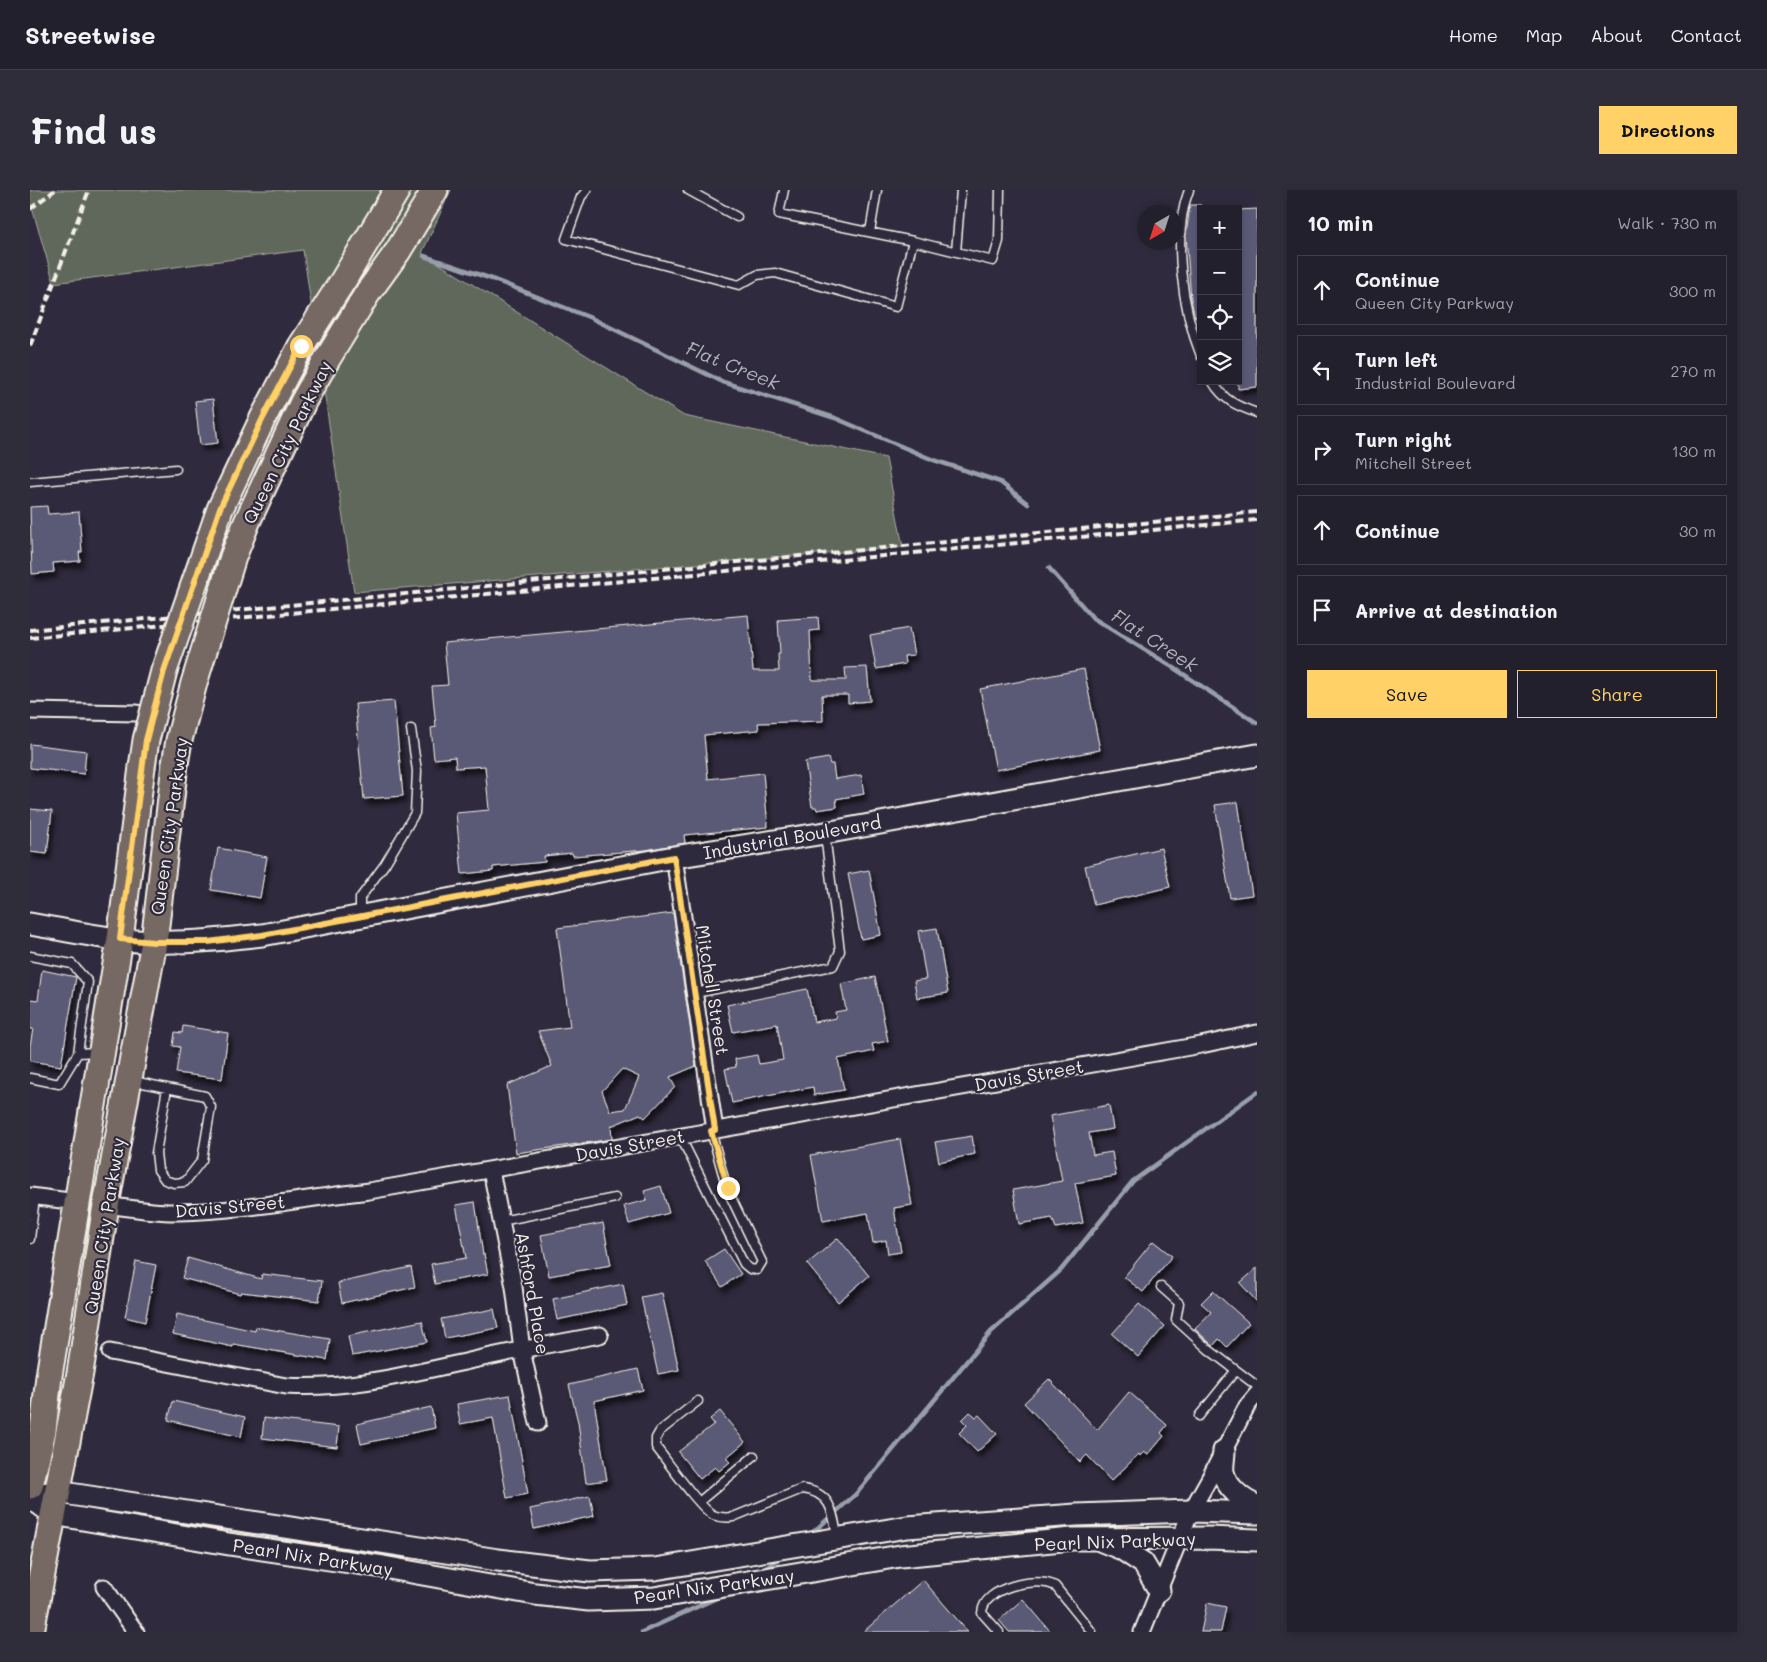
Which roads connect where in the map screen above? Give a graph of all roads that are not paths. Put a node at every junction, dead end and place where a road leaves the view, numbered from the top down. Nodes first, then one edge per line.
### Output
1 (397, 190) edge
2 (435, 190) edge
3 (587, 190) edge
4 (688, 190) edge
5 (784, 190) edge
6 (877, 190) edge
7 (961, 190) edge
8 (1000, 190) edge
9 (1189, 190) edge
10 (737, 217) dead end
11 (870, 232) junction
12 (912, 241) junction
13 (956, 252) junction
14 (1197, 346) edge
15 (1214, 385) edge
16 (1257, 413) edge
17 (176, 469) dead end
18 (30, 482) edge
19 (30, 711) edge
20 (137, 712) dead end
21 (411, 729) dead end
22 (1257, 755) edge
23 (825, 833) junction
24 (674, 857) junction
25 (360, 916) junction
26 (30, 924) edge
27 (120, 939) junction
28 (154, 942) junction
29 (30, 956) edge
30 (695, 993) junction
31 (98, 1003) junction
32 (1257, 1033) edge
33 (90, 1052) junction
34 (30, 1078) edge
35 (129, 1080) junction
36 (167, 1088) junction
37 (713, 1130) junction
38 (680, 1136) junction
39 (491, 1170) junction
40 (33, 1196) edge
41 (615, 1198) dead end
42 (77, 1202) junction
43 (106, 1205) junction
44 (501, 1221) junction
45 (30, 1239) edge
46 (1161, 1287) dead end
47 (600, 1335) dead end
48 (522, 1350) junction
49 (110, 1352) dead end
50 (1236, 1370) junction
51 (1256, 1394) edge
52 (698, 1401) dead end
53 (1199, 1416) dead end
54 (538, 1423) dead end
55 (36, 1435) edge
56 (1224, 1451) junction
57 (754, 1456) dead end
58 (30, 1486) edge
59 (30, 1496) edge
60 (700, 1501) junction
61 (55, 1503) junction
62 (1257, 1506) edge
63 (1191, 1510) junction
64 (1257, 1513) edge
65 (838, 1538) junction
66 (1095, 1538) junction
67 (1180, 1538) junction
68 (1257, 1540) edge
69 (104, 1587) dead end
70 (1159, 1590) junction
71 (31, 1632) edge
72 (136, 1632) edge
73 (998, 1632) edge
74 (1092, 1632) edge
75 (1142, 1632) edge

1 - 27 main road, Queen City Parkway, bridge
2 - 28 main road, Queen City Parkway, bridge
3 - 12 lane
4 - 10 lane
5 - 11 lane
6 - 11 lane
7 - 13 lane
8 - 13 lane
9 - 14 lane
11 - 12 lane
12 - 13 lane
15 - 16 lane
17 - 18 lane
19 - 20 street
21 - 25 lane
22 - 23 main road, Industrial Boulevard
23 - 24 main road, Industrial Boulevard
23 - 30 lane
24 - 25 main road, Industrial Boulevard
24 - 30 street, Mitchell Street
25 - 28 main road, Industrial Boulevard
26 - 27 main road, Industrial Boulevard
27 - 28 main road, Industrial Boulevard
27 - 31 main road, Queen City Parkway
28 - 35 main road, Queen City Parkway
29 - 31 lane
30 - 37 street, Mitchell Street
31 - 33 main road, Queen City Parkway
32 - 37 street, Davis Street
33 - 34 lane
33 - 42 main road, Queen City Parkway
35 - 36 lane
35 - 43 main road, Queen City Parkway
36 - 36 lane
37 - 38 street, Davis Street
37 - 38 lane
38 - 39 street, Davis Street
39 - 43 street, Davis Street
39 - 44 street, Ashford Place
40 - 42 street, Davis Street
40 - 45 lane
41 - 44 lane
42 - 43 main road, Davis Street
42 - 55 main road, Queen City Parkway
43 - 61 main road, Queen City Parkway
44 - 48 street, Ashford Place
46 - 50 lane
47 - 48 street
48 - 49 street
48 - 54 street, Ashford Place
50 - 51 lane
50 - 53 lane
51 - 56 street
52 - 60 lane
55 - 58 main road, Queen City Parkway
56 - 62 main road
56 - 63 street
57 - 60 lane
59 - 61 main road, Pearl Nix Parkway
60 - 65 lane
61 - 65 main road, Pearl Nix Parkway
61 - 66 main road, Pearl Nix Parkway
61 - 71 main road, Queen City Parkway
63 - 64 main road, Pearl Nix Parkway
63 - 65 main road, Pearl Nix Parkway
63 - 67 street
66 - 67 main road, Pearl Nix Parkway
66 - 70 main road
67 - 68 main road, Pearl Nix Parkway
67 - 70 street
69 - 72 street
70 - 75 street
73 - 74 lane

